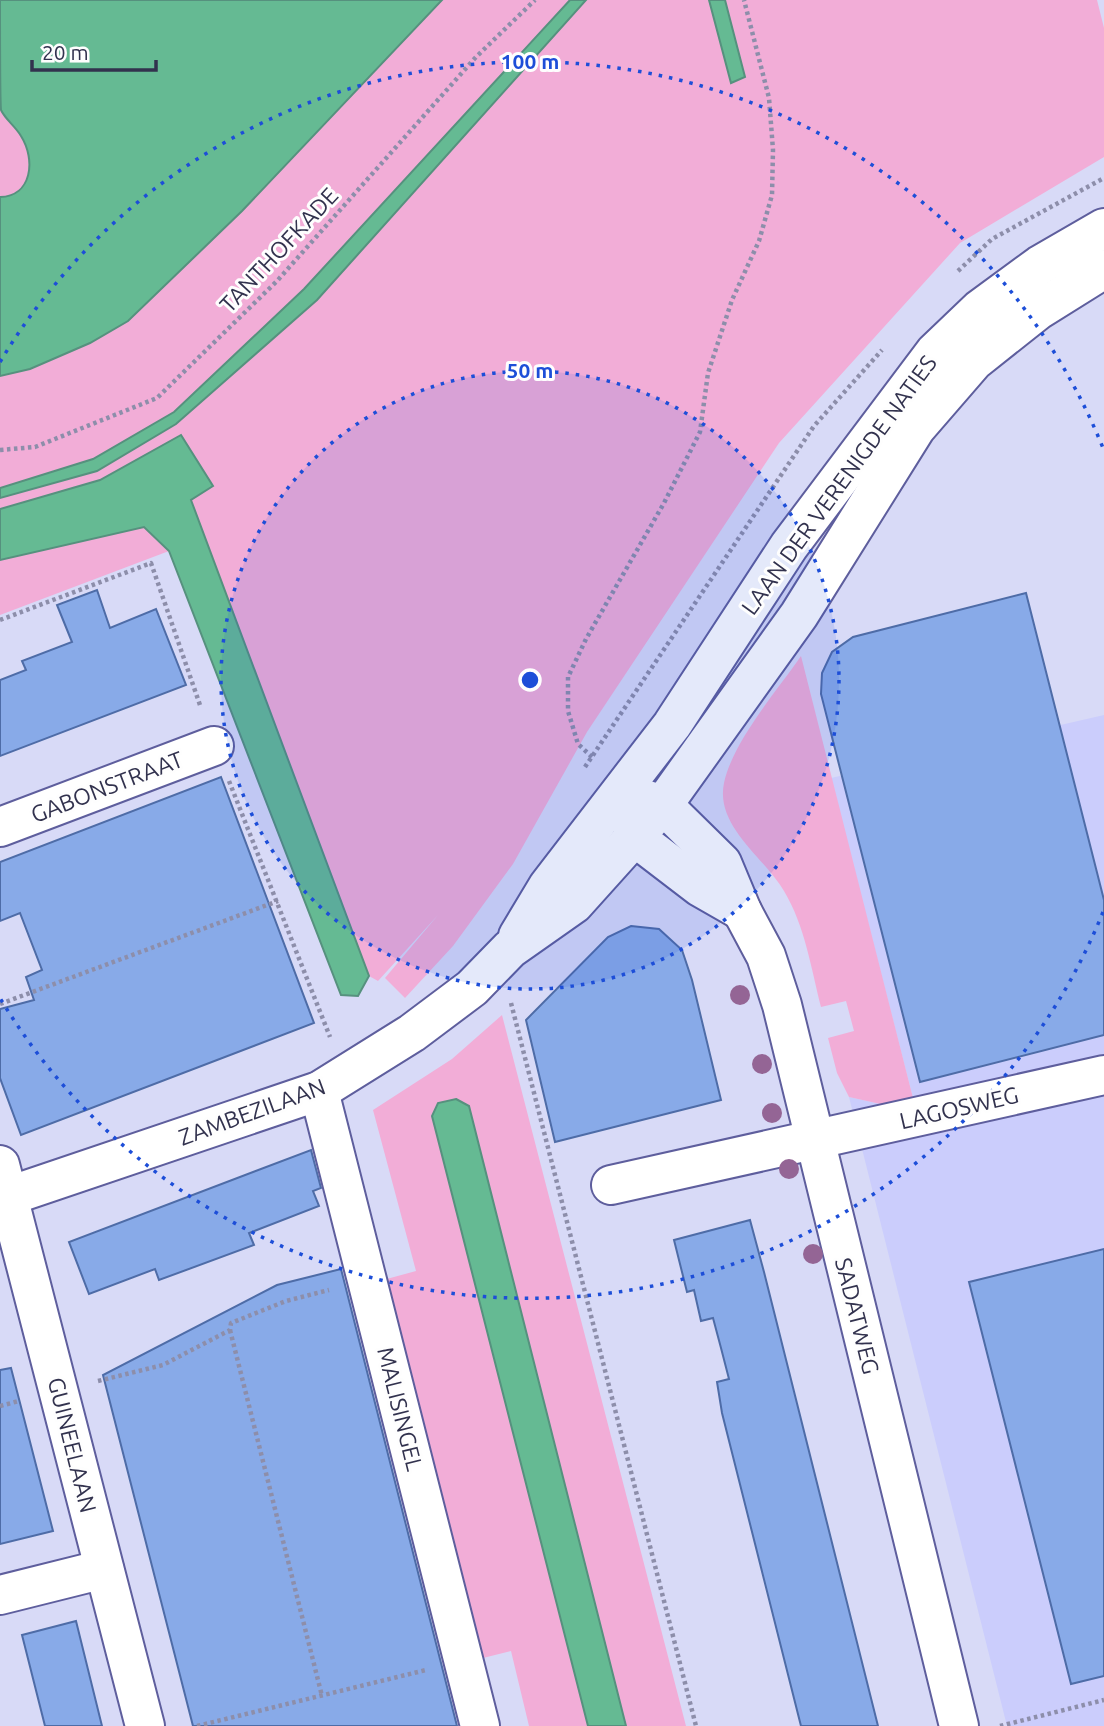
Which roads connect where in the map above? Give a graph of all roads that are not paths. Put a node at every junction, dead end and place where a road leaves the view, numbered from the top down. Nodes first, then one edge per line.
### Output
1 (1104, 228) edge
2 (1104, 269) edge
3 (214, 746) road end
4 (623, 792) junction
5 (663, 805) junction
6 (0, 827) edge
7 (636, 838) junction
8 (742, 911) junction
9 (510, 949) junction
10 (1104, 1075) edge
11 (332, 1083) junction
12 (813, 1141) junction
13 (611, 1185) dead end
14 (3, 1187) edge
15 (103, 1569) junction
16 (0, 1595) edge
17 (145, 1726) edge
18 (480, 1726) edge
19 (960, 1726) edge

1 - 4 street, LAAN DER VERENIGDE NATIES
2 - 5 street, LAAN DER VERENIGDE NATIES
3 - 6 street, GABONSTRAAT
4 - 5 street, SADATWEG
4 - 7 street
4 - 9 street, ZAMBEZILAAN
5 - 7 street, LAAN DER VERENIGDE NATIES
5 - 8 street, SADATWEG
7 - 8 street
7 - 9 street, ZAMBEZILAAN
8 - 12 street, SADATWEG
9 - 11 street, ZAMBEZILAAN
10 - 12 street, LAGOSWEG
11 - 14 street, ZAMBEZILAAN
11 - 18 street, MALISINGEL
12 - 13 street, LAGOSWEG
12 - 19 street, SADATWEG
14 - 15 street, GUINEELAAN
15 - 16 street
15 - 17 street, GUINEELAAN

